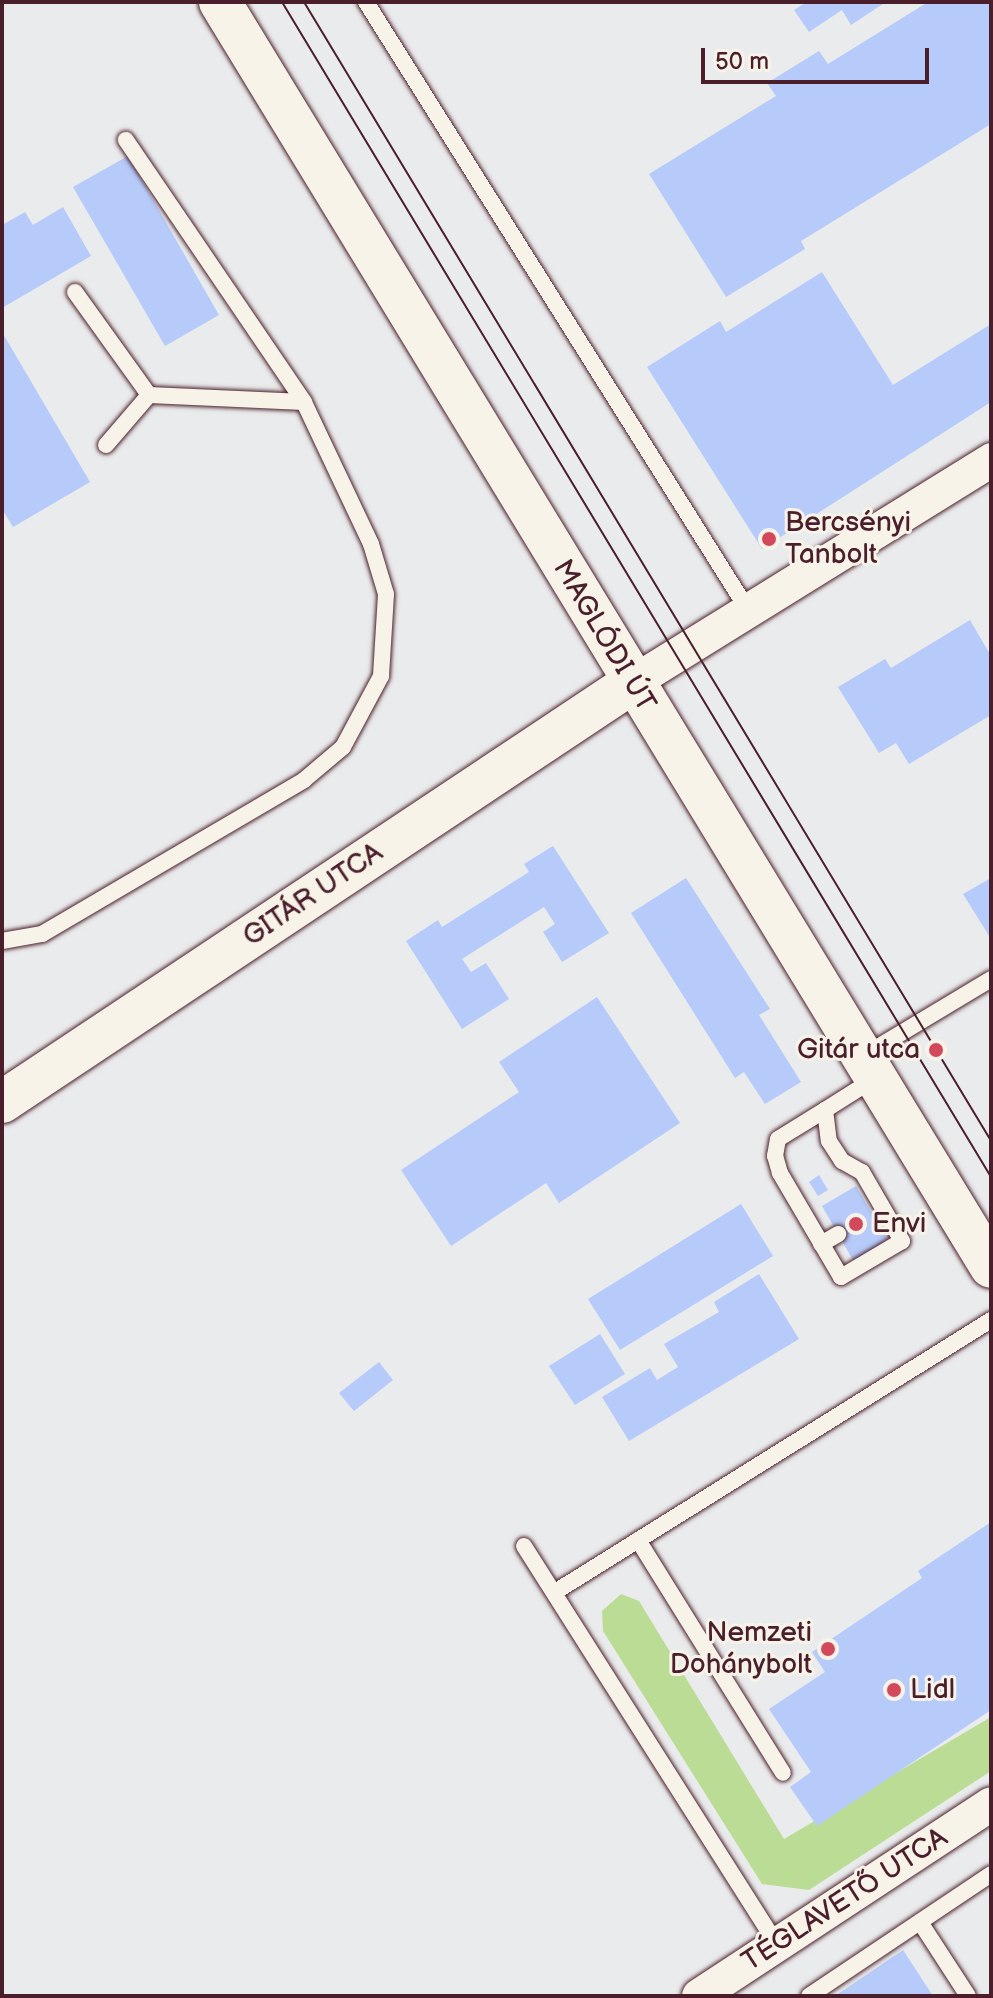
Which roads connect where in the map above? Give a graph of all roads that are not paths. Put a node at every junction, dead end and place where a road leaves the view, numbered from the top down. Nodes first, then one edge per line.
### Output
1 (220, 2) edge
2 (366, 2) edge
3 (126, 140) dead end
4 (75, 292) dead end
5 (149, 395) junction
6 (304, 402) junction
7 (106, 445) dead end
8 (991, 460) edge
9 (748, 610) junction
10 (632, 683) junction
11 (2, 941) edge
12 (991, 979) edge
13 (869, 1068) junction
14 (2, 1102) edge
15 (825, 1110) junction
16 (838, 1234) dead end
17 (821, 1244) junction
18 (991, 1267) edge
19 (991, 1320) edge
20 (638, 1540) junction
21 (524, 1546) dead end
22 (555, 1592) junction
23 (783, 1773) dead end
24 (991, 1804) edge
25 (991, 1874) edge
26 (920, 1922) junction
27 (777, 1945) junction
28 (699, 1996) edge
29 (809, 1996) edge
30 (968, 1996) edge

1 - 10 street, MAGLÓDI ÚT
2 - 9 lane
3 - 6 lane
4 - 5 lane
5 - 6 lane
5 - 7 lane
6 - 11 lane
8 - 9 street, GITÁR UTCA
9 - 10 street, GITÁR UTCA
10 - 13 street, MAGLÓDI ÚT
10 - 14 street, GITÁR UTCA
12 - 13 lane
13 - 15 lane
13 - 18 street, MAGLÓDI ÚT
15 - 17 lane
15 - 17 lane
16 - 17 lane
19 - 20 lane
20 - 22 lane
20 - 23 lane
21 - 22 lane
22 - 27 lane
24 - 27 street, TÉGLAVETŐ UTCA
25 - 26 lane
26 - 29 lane
26 - 30 lane
27 - 28 street, TÉGLAVETŐ UTCA

